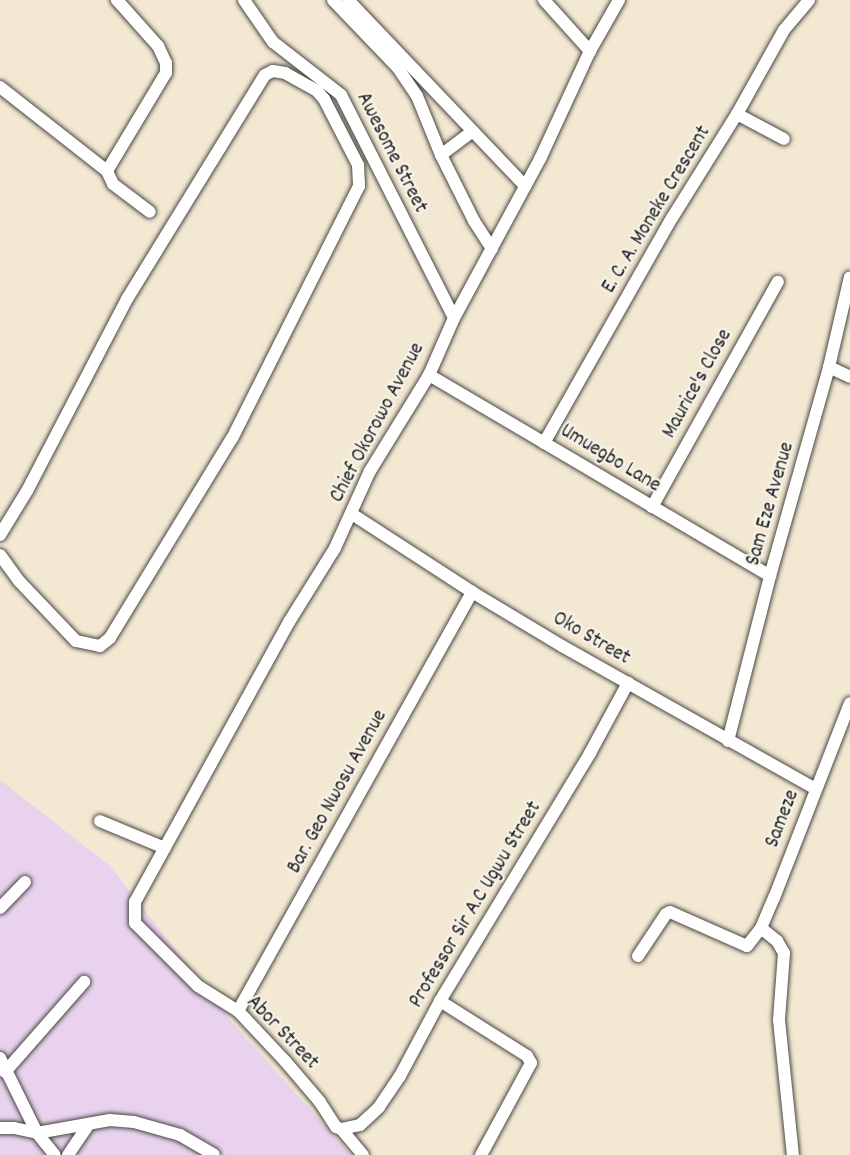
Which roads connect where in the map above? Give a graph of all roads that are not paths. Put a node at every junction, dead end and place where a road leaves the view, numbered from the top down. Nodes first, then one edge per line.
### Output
1 (117, 0) edge
2 (244, 0) edge
3 (333, 0) edge
4 (348, 0) edge
5 (544, 0) edge
6 (619, 0) edge
7 (808, 0) edge
8 (590, 51) junction
9 (0, 87) edge
10 (737, 114) junction
11 (472, 132) junction
12 (784, 139) dead end
13 (441, 154) junction
14 (107, 171) junction
15 (525, 186) junction
16 (150, 212) dead end
17 (492, 249) junction
18 (850, 277) edge
19 (778, 282) dead end
20 (454, 318) junction
21 (829, 367) junction
22 (429, 375) junction
23 (850, 377) edge
24 (544, 443) junction
25 (652, 507) junction
26 (352, 514) junction
27 (0, 535) edge
28 (0, 555) edge
29 (770, 576) junction
30 (472, 592) junction
31 (628, 682) junction
32 (850, 703) edge
33 (728, 741) junction
34 (816, 789) junction
35 (100, 821) dead end
36 (165, 848) junction
37 (25, 882) dead end
38 (0, 909) edge
39 (135, 923) joint
40 (761, 928) junction
41 (638, 956) dead end
42 (84, 982) dead end
43 (440, 1001) junction
44 (238, 1011) junction
45 (0, 1058) edge
46 (5, 1072) junction
47 (88, 1125) junction
48 (0, 1128) edge
49 (341, 1128) junction
50 (37, 1133) junction
51 (55, 1155) edge
52 (68, 1155) edge
53 (214, 1155) edge
54 (363, 1155) edge
55 (481, 1155) edge
56 (793, 1155) edge

1 - 14 street
2 - 20 street, Awesome Street
3 - 13 street
4 - 11 street
5 - 8 street
6 - 8 street, Chief Okorowo Avenue
7 - 10 street, E. C. A. Moneke Crescent
8 - 15 street, Chief Okorowo Avenue
9 - 14 street
10 - 12 street
10 - 24 street, E. C. A. Moneke Crescent
11 - 13 street
11 - 15 street
13 - 17 street
14 - 16 street
15 - 17 street, Chief Okorowo Avenue
17 - 20 street, Chief Okorowo Avenue
18 - 21 street, Sam Eze Avenue
19 - 25 street, Maurice's Close
20 - 22 street, Chief Okorowo Avenue
21 - 23 street
21 - 29 street, Sam Eze Avenue
22 - 24 street, Umuegbo Lane
22 - 26 street, Chief Okorowo Avenue
24 - 25 street, Umuegbo Lane
25 - 29 street, Umuegbo Lane
26 - 30 street, Oko Street
26 - 36 street, Chief Okorowo Avenue
27 - 28 street
29 - 33 street, Sam Eze Avenue
30 - 31 street, Oko Street
30 - 44 street, Bar. Geo Nwosu Avenue
31 - 33 street, Oko Street
31 - 43 street, Professor Sir A.C Ugwu Street
32 - 34 street, Sameze
33 - 34 street, Oko Street
34 - 40 street, Sameze
35 - 36 street
36 - 39 street, Chief Okorowo Avenue
37 - 38 street
39 - 44 street, Abor Street
40 - 41 street, Sameze
40 - 56 street
42 - 46 street
43 - 49 street, Professor Sir A.C Ugwu Street
43 - 55 street
44 - 49 street, Abor Street
45 - 46 street
46 - 50 street
47 - 50 street
47 - 52 street
47 - 53 street
48 - 50 street
49 - 54 street, Abor Street
50 - 51 street

